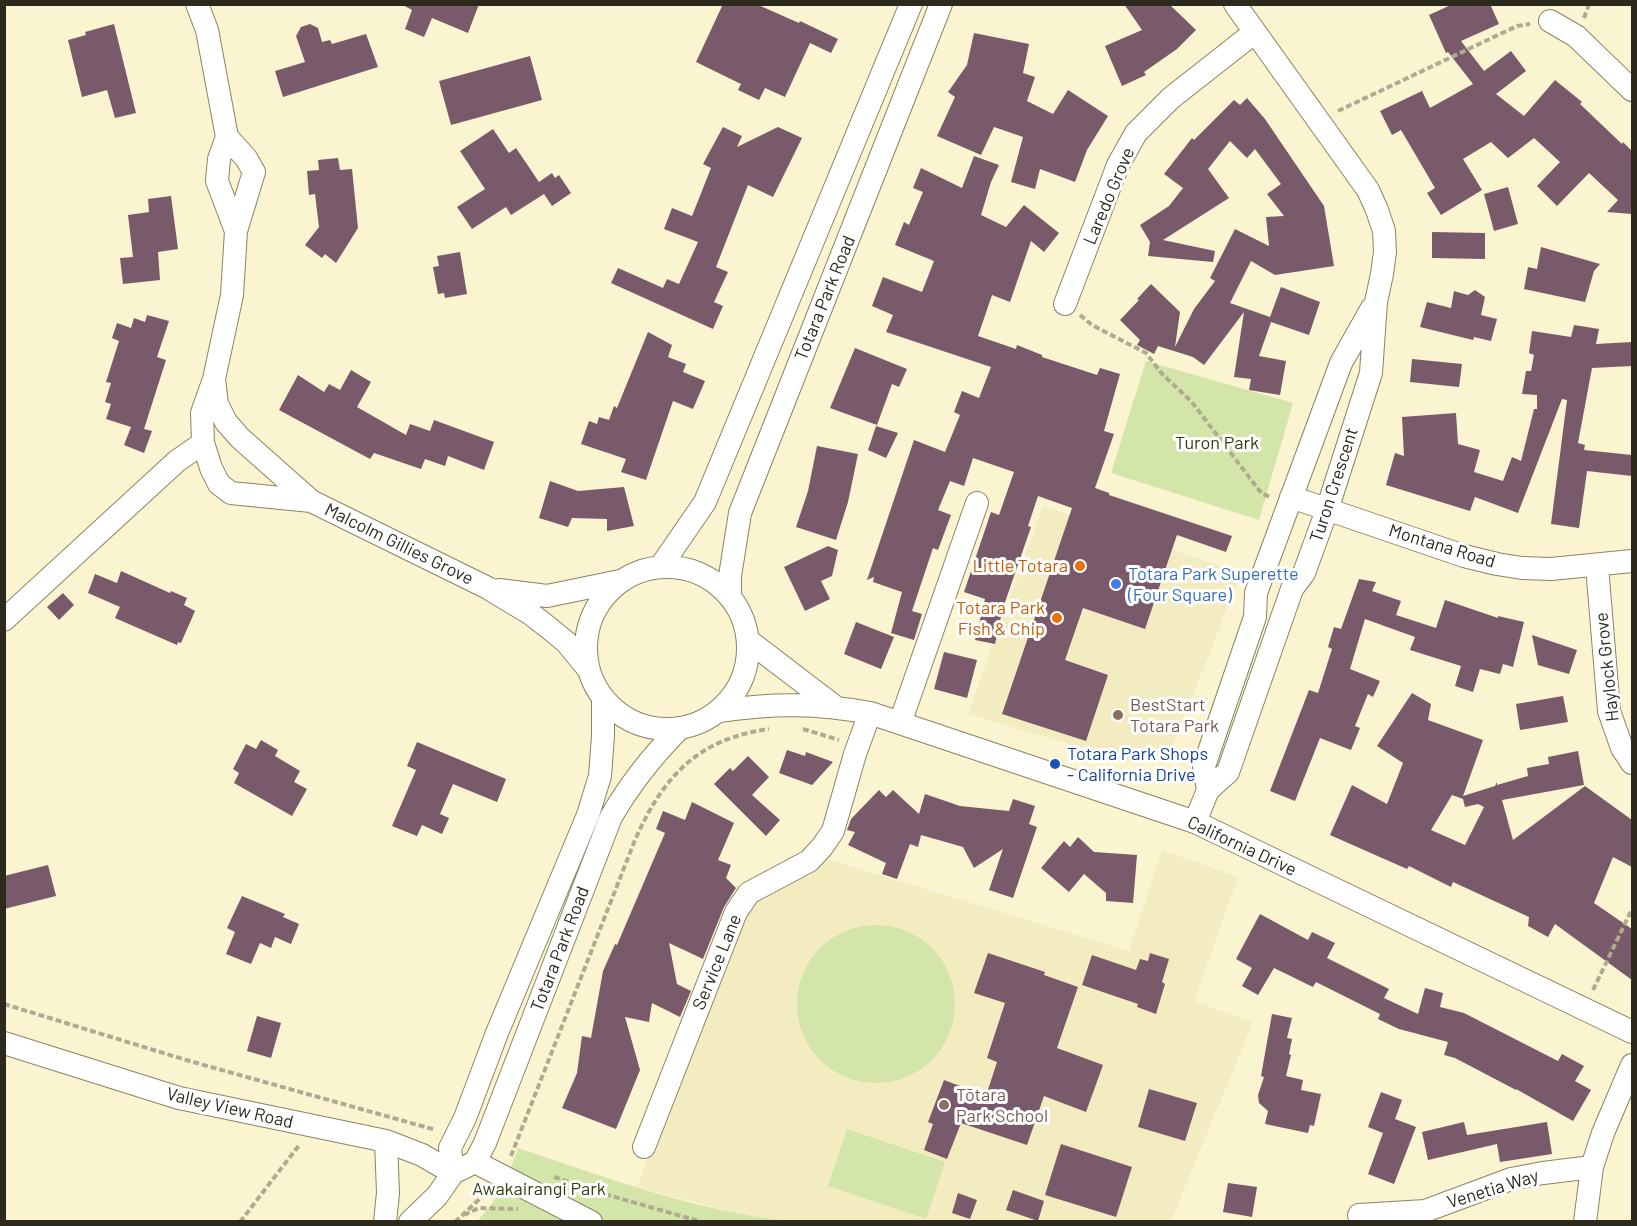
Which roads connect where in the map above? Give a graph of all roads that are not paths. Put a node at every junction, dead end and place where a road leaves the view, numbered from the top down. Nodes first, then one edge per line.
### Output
1 (196, 4) edge
2 (910, 4) edge
3 (941, 4) edge
4 (1235, 4) edge
5 (1550, 21) road end
6 (1255, 33) junction
7 (1632, 90) edge
8 (227, 137) junction
9 (236, 231) junction
10 (1376, 302) junction
11 (1065, 304) road end
12 (214, 378) junction
13 (203, 443) junction
14 (1290, 499) junction
15 (310, 501) junction
16 (977, 503) dead end
17 (1327, 510) junction
18 (1632, 561) edge
19 (661, 566) junction
20 (1597, 566) junction
21 (620, 581) junction
22 (488, 588) junction
23 (730, 596) junction
24 (4, 620) edge
25 (748, 640) junction
26 (589, 670) junction
27 (603, 698) junction
28 (834, 706) junction
29 (719, 711) junction
30 (870, 713) junction
31 (900, 723) junction
32 (680, 728) junction
33 (1632, 763) edge
34 (1208, 790) junction
35 (1195, 822) junction
36 (1632, 1032) edge
37 (4, 1043) edge
38 (1632, 1065) edge
39 (386, 1141) junction
40 (644, 1147) dead end
41 (475, 1162) junction
42 (1592, 1167) junction
43 (453, 1173) junction
44 (1359, 1215) dead end
45 (385, 1221) edge
46 (411, 1221) edge
47 (591, 1221) edge
48 (1585, 1221) edge

1 - 8 street, Malcolm Gillies Grove
2 - 19 street, Totara Park Road
3 - 23 street, Totara Park Road
4 - 6 street, Turon Crescent
5 - 7 street
6 - 10 street, Turon Crescent
6 - 11 street, Laredo Grove
8 - 9 street, Malcolm Gillies Grove
8 - 9 street, Malcolm Gillies Grove
9 - 12 street, Malcolm Gillies Grove
10 - 14 street, Turon Crescent
10 - 17 street, Turon Crescent
12 - 13 street, Malcolm Gillies Grove
12 - 15 street, Malcolm Gillies Grove
13 - 15 street, Malcolm Gillies Grove
13 - 24 street
14 - 17 street, Montana Road
14 - 34 street, Turon Crescent
15 - 22 street, Malcolm Gillies Grove
16 - 31 street
17 - 20 street, Montana Road
17 - 34 street, Turon Crescent
18 - 20 street, Montana Road
19 - 21 street
19 - 23 street
20 - 33 street, Haylock Grove
21 - 22 street, Malcolm Gillies Grove
21 - 26 street
22 - 26 street, Malcolm Gillies Grove
23 - 25 street
25 - 28 street, California Drive
25 - 29 street
26 - 27 street
27 - 32 street
27 - 43 street, Totara Park Road
28 - 29 street, California Drive
28 - 30 street, California Drive
29 - 32 street
30 - 31 street, California Drive
30 - 40 street, Service Lane
31 - 35 street, California Drive
32 - 41 street, Totara Park Road
34 - 35 street, Turon Crescent
35 - 36 street, California Drive
37 - 39 street, Valley View Road
38 - 42 street
39 - 43 street, Valley View Road
39 - 45 street
41 - 43 street
41 - 47 street
42 - 44 street, Venetia Way
42 - 48 street
43 - 46 street

